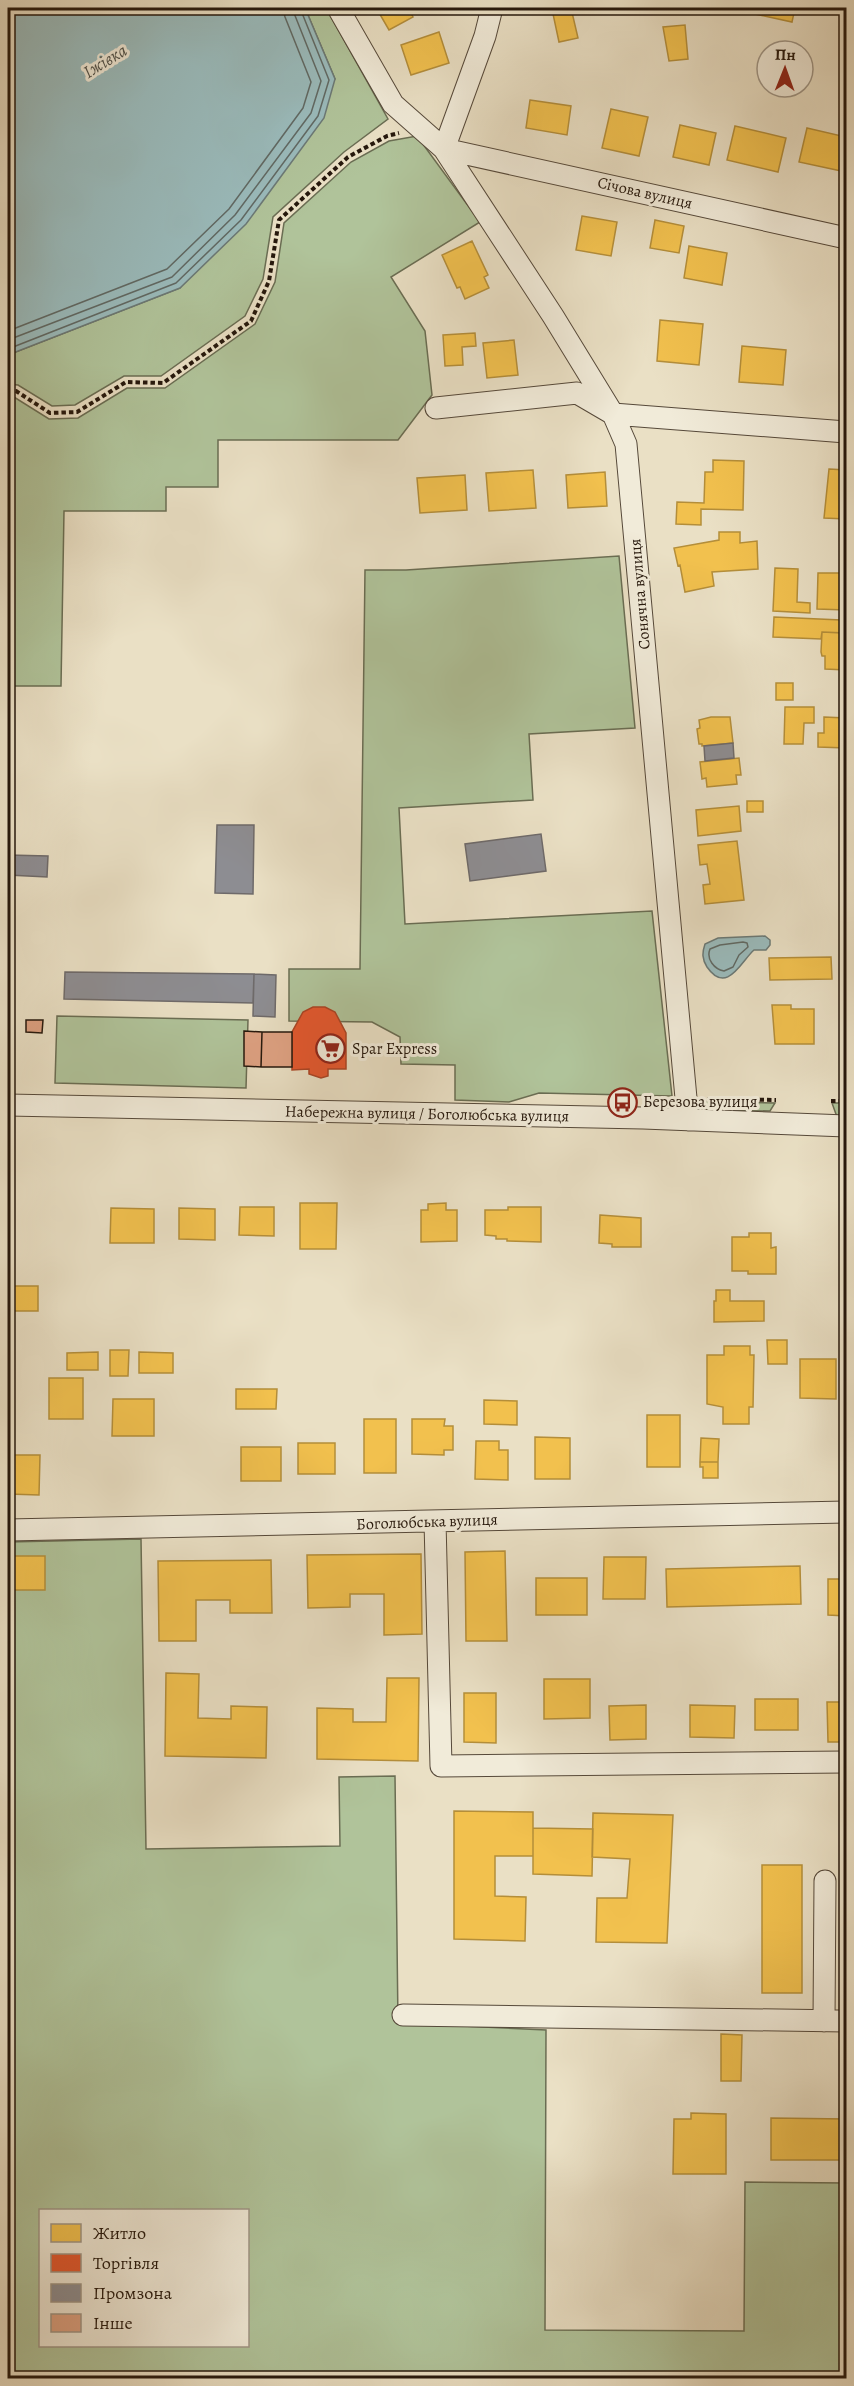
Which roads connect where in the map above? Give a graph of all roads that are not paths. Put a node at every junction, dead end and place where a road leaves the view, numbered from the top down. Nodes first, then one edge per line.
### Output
1 (338, 8) edge
2 (492, 8) edge
3 (444, 148) junction
4 (846, 238) edge
5 (436, 408) dead end
6 (613, 414) junction
7 (846, 432) edge
8 (8, 1105) edge
9 (688, 1120) junction
10 (846, 1126) edge
11 (846, 1512) edge
12 (435, 1521) junction
13 (8, 1530) edge
14 (846, 1762) edge
15 (825, 1881) dead end
16 (403, 2015) dead end
17 (824, 2021) junction
18 (846, 2021) edge

1 - 3 street, Сонячна вулиця
2 - 3 street
3 - 4 street, Січова вулиця
3 - 6 street, Сонячна вулиця
5 - 6 street
6 - 7 street
6 - 9 street, Сонячна вулиця
8 - 9 street, Набережна вулиця / Боголюбська вулиця
9 - 10 street, Набережна вулиця / Боголюбська вулиця
11 - 12 street, Боголюбська вулиця
12 - 13 street, Боголюбська вулиця
12 - 14 street
15 - 17 street
16 - 17 street
17 - 18 street

